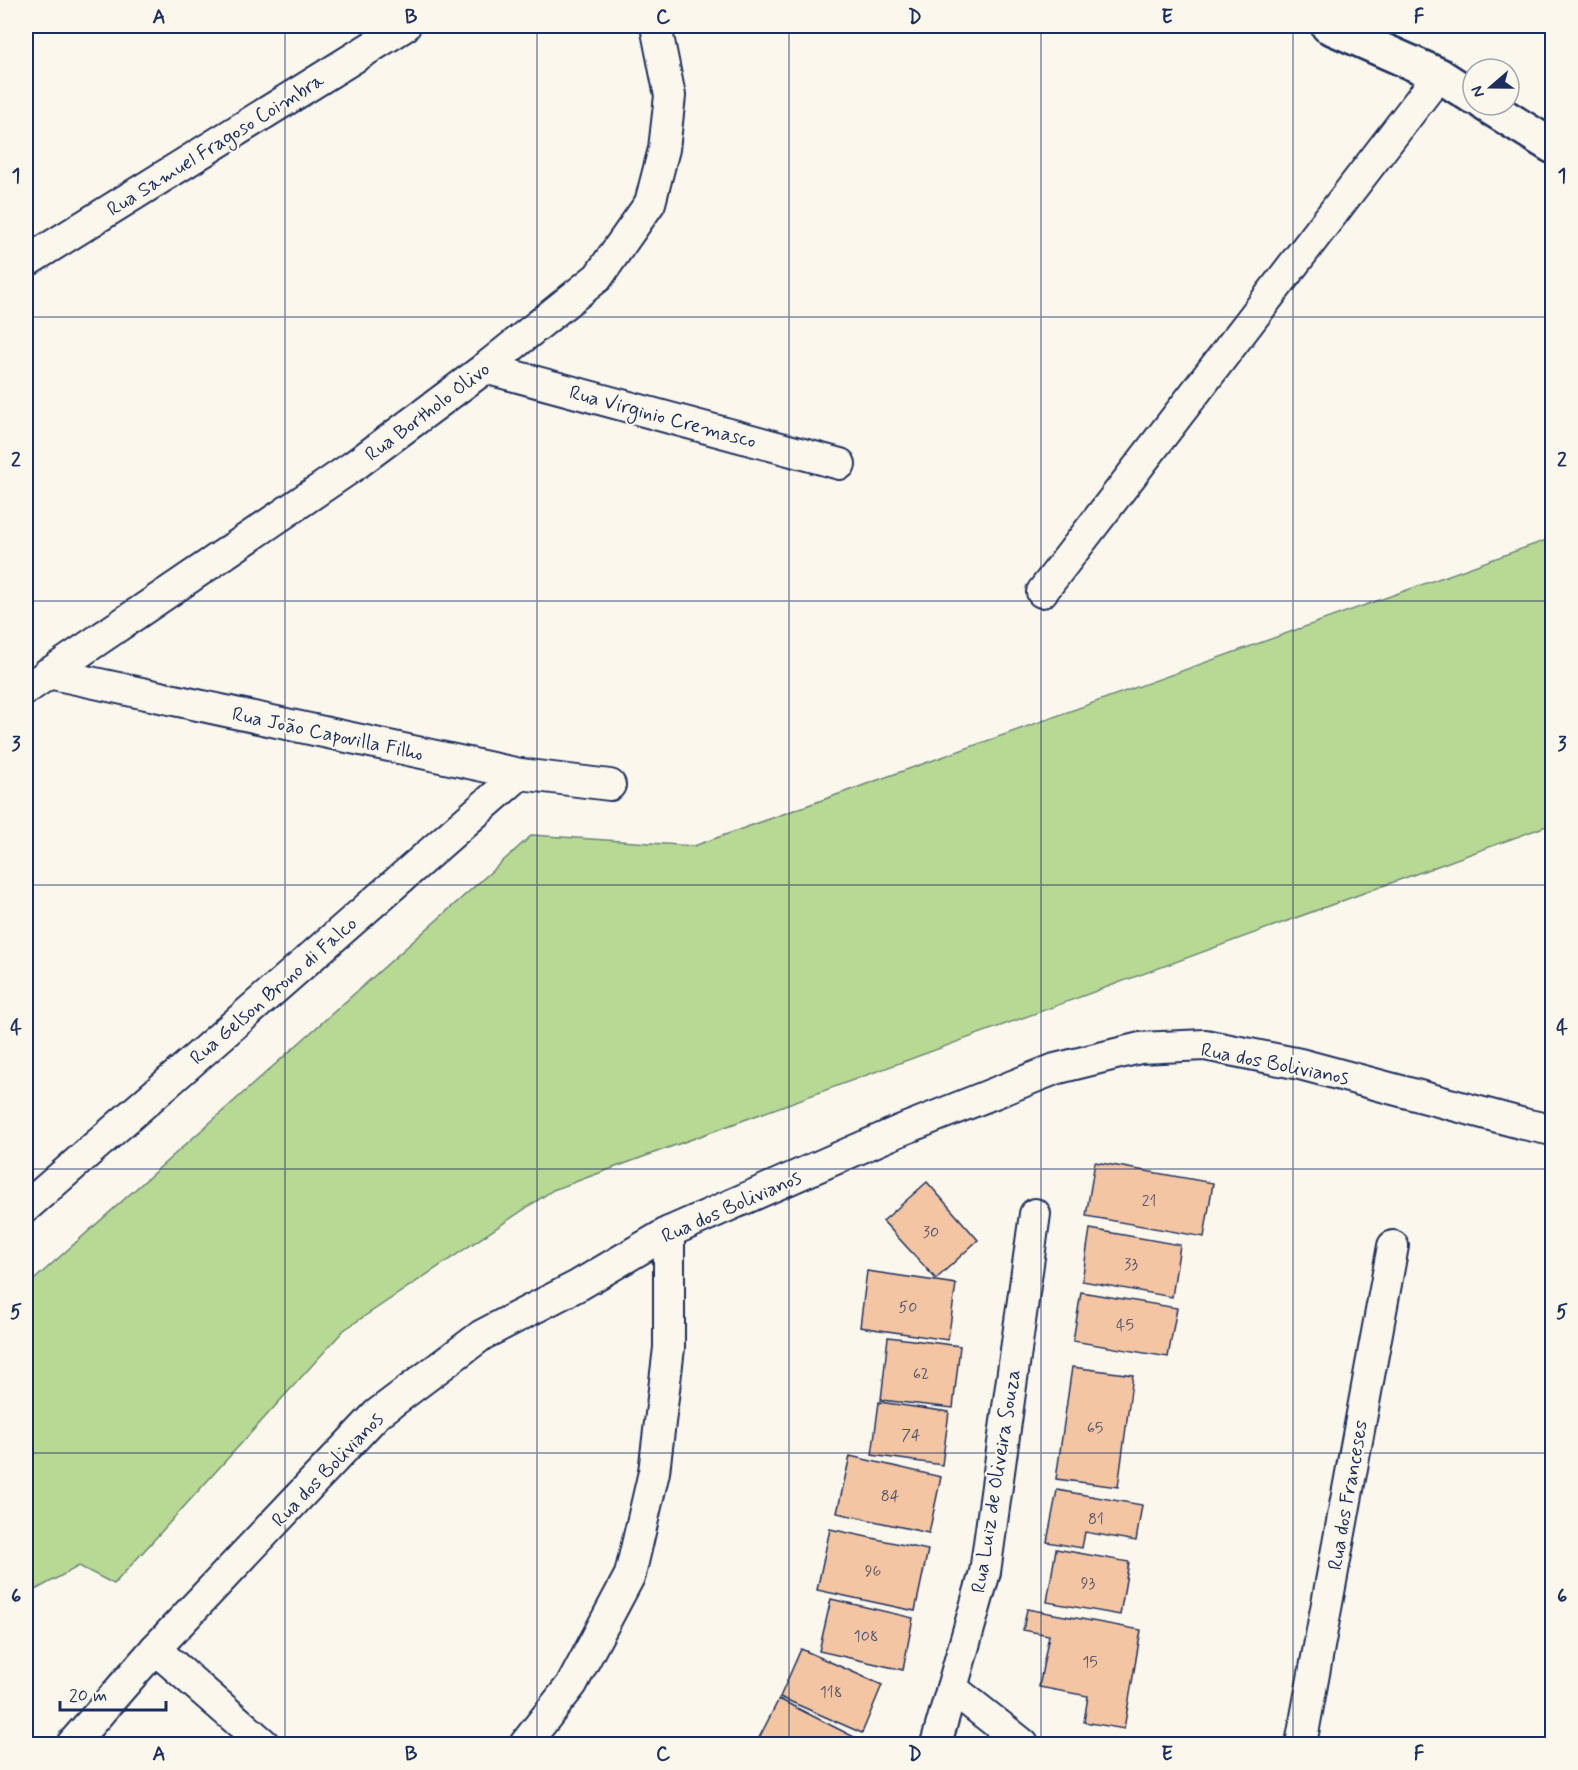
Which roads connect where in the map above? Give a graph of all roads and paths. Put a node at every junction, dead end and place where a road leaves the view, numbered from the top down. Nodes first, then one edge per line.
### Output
1 (405, 26) edge
2 (656, 26) edge
3 (1328, 26) edge
4 (1439, 75) junction
5 (1461, 89) edge
6 (1505, 117) edge
7 (1552, 147) edge
8 (26, 262) edge
9 (485, 368) junction
10 (840, 464) dead end
11 (1042, 592) dead end
12 (37, 681) edge
13 (520, 774) junction
14 (610, 785) dead end
15 (1552, 1130) edge
16 (26, 1207) edge
17 (1035, 1214) dead end
18 (669, 1232) junction
19 (1393, 1246) dead end
20 (155, 1649) junction
21 (952, 1688) junction
22 (72, 1744) edge
23 (264, 1744) edge
24 (525, 1744) edge
25 (936, 1744) edge
26 (1023, 1744) edge
27 (1301, 1744) edge

1 - 8 street, Rua Samuel Fragoso Coimbra
2 - 9 street, Rua Bortholo Olivo
3 - 4 street
4 - 5 street
4 - 11 street
6 - 7 street
9 - 10 street, Rua Virginio Cremasco
9 - 12 street, Rua Bortholo Olivo
12 - 13 street, Rua João Capovilla Filho
13 - 14 street, Rua João Capovilla Filho
13 - 16 street, Rua Gelson Brono di Falco
15 - 18 street, Rua dos Bolivianos
17 - 21 street, Rua Luiz de Oliveira Souza
18 - 20 street, Rua dos Bolivianos
18 - 24 street
19 - 27 street, Rua dos Franceses
20 - 22 street, Rua dos Bolivianos
20 - 23 street
21 - 25 street, Rua Luiz de Oliveira Souza
21 - 26 street

